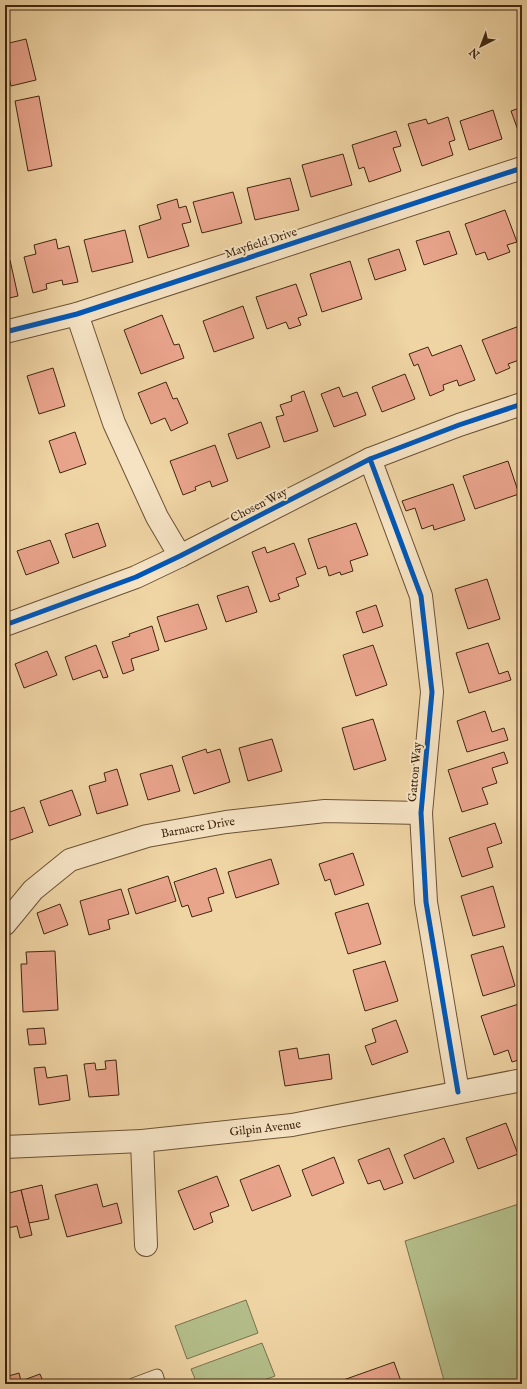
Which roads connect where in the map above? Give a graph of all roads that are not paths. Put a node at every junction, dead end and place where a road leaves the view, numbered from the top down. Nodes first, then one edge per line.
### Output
1 (522, 168) edge
2 (77, 314) junction
3 (5, 332) edge
4 (522, 404) edge
5 (370, 459) junction
6 (180, 556) junction
7 (5, 625) edge
8 (421, 812) junction
9 (5, 924) edge
10 (522, 1080) edge
11 (458, 1092) junction
12 (142, 1141) junction
13 (5, 1147) edge
14 (146, 1245) dead end
15 (133, 1384) edge
16 (160, 1384) edge

1 - 2 street, Mayfield Drive
2 - 3 street, Mayfield Drive
2 - 6 street
4 - 5 street, Chosen Way
5 - 6 street, Chosen Way
5 - 8 street, Gatton Way
6 - 7 street, Chosen Way
8 - 9 street, Barnacre Drive
8 - 11 street, Gatton Way
10 - 11 street, Gilpin Avenue
11 - 12 street, Gilpin Avenue
12 - 13 street, Gilpin Avenue
12 - 14 street
15 - 16 lane

